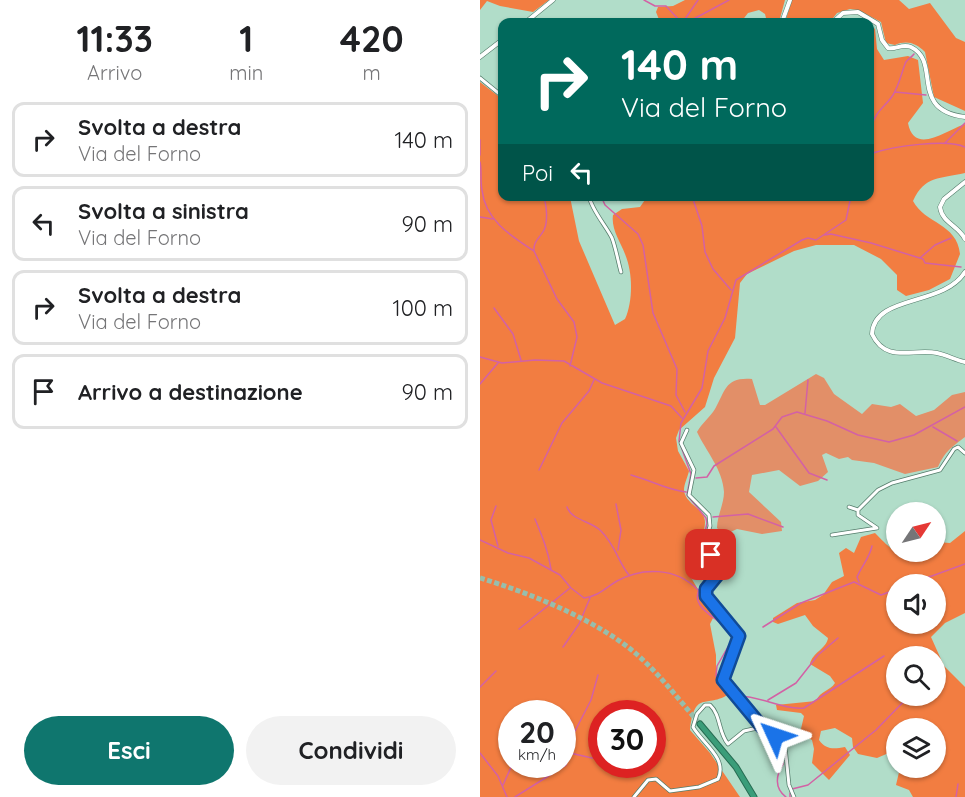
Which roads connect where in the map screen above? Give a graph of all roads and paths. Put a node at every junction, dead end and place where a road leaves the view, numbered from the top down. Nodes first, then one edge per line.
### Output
1 (553, 0) edge
2 (789, 0) edge
3 (531, 18) edge
4 (783, 18) edge
5 (837, 18) edge
6 (868, 18) edge
7 (874, 22) edge
8 (498, 43) edge
9 (480, 57) edge
10 (480, 78) edge
11 (498, 93) edge
12 (965, 117) edge
13 (965, 182) edge
14 (592, 201) edge
15 (965, 239) edge
16 (621, 272) dead end
17 (965, 272) edge
18 (965, 362) edge
19 (687, 430) dead end
20 (965, 453) edge
21 (849, 507) dead end
22 (858, 510) junction
23 (832, 535) dead end
24 (700, 724) tunnel mouth
25 (762, 727) junction
26 (633, 797) edge
27 (754, 797) edge
28 (794, 797) edge

1 - 3 street
2 - 4 street
5 - 6 street
7 - 12 street
8 - 9 street
10 - 11 street
13 - 15 street
14 - 16 street
17 - 18 street
19 - 25 street
20 - 22 street
21 - 22 street
22 - 23 street
24 - 27 highway
25 - 26 street
25 - 28 street

